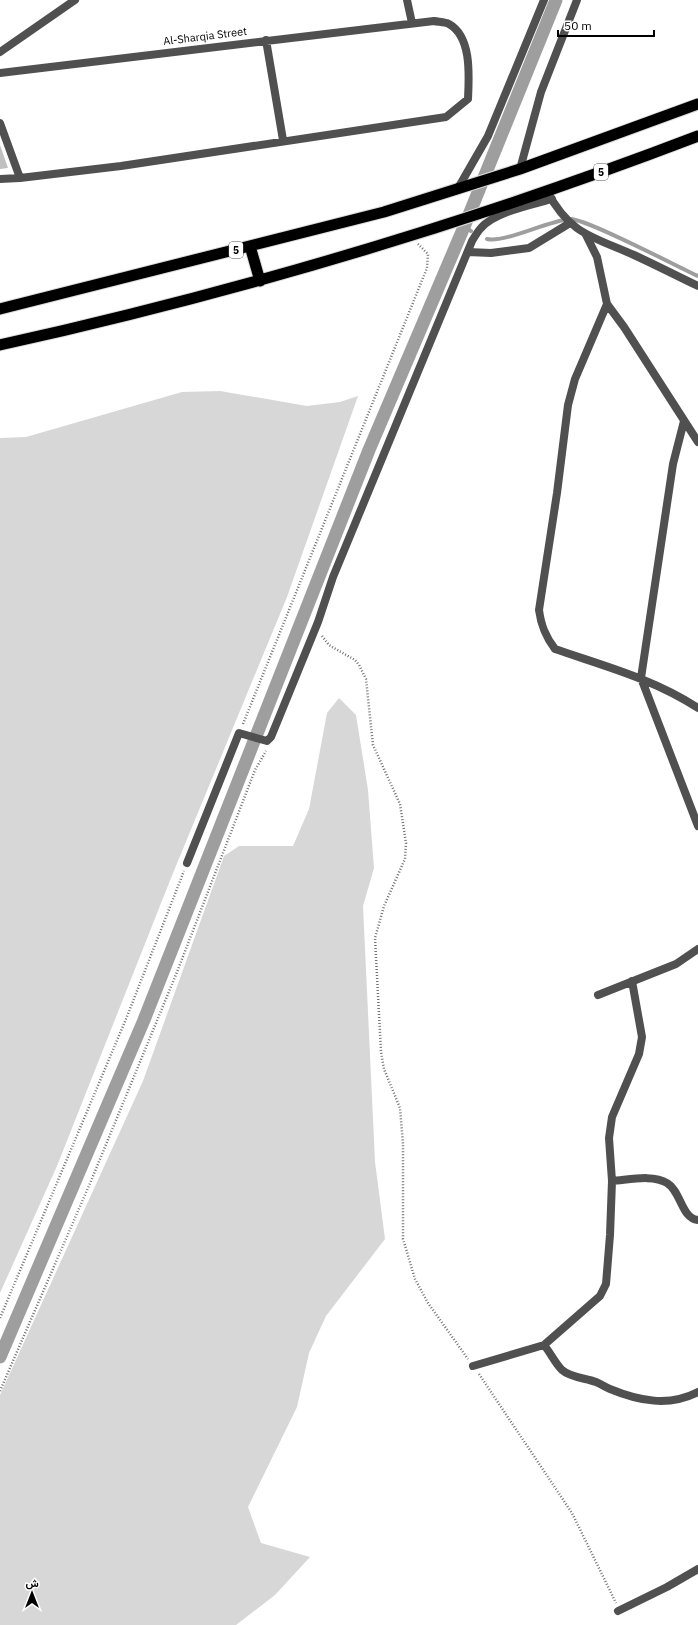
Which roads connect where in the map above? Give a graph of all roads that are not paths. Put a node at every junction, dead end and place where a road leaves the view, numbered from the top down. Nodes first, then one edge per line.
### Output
1 (75, 0) edge
2 (407, 0) edge
3 (544, 0) edge
4 (577, 0) edge
5 (412, 23) junction
6 (266, 40) junction
7 (0, 52) edge
8 (0, 73) edge
9 (698, 104) edge
10 (0, 123) edge
11 (698, 136) edge
12 (283, 140) junction
13 (520, 169) junction
14 (20, 178) junction
15 (0, 179) edge
16 (457, 190) junction
17 (549, 195) junction
18 (570, 223) junction
19 (586, 235) junction
20 (250, 246) junction
21 (468, 252) junction
22 (260, 281) junction
23 (698, 286) edge
24 (607, 304) junction
25 (0, 309) edge
26 (0, 345) edge
27 (684, 421) junction
28 (698, 442) edge
29 (641, 678) junction
30 (698, 708) edge
31 (698, 826) edge
32 (188, 863) road end
33 (698, 949) edge
34 (632, 981) junction
35 (598, 995) dead end
36 (612, 1181) junction
37 (698, 1220) edge
38 (544, 1344) junction
39 (473, 1366) road end
40 (698, 1392) edge
41 (698, 1569) edge
42 (618, 1611) road end

1 - 7 street
2 - 5 street
3 - 16 street
4 - 13 street
5 - 6 street, Al-Sharqia Street
5 - 12 street, Al-Sharqia Street
6 - 8 street, Al-Sharqia Street
6 - 12 street
9 - 13 highway, 5
10 - 14 street
11 - 17 highway, 5
12 - 14 street, Al-Sharqia Street
13 - 16 highway, 5
14 - 15 street, Al-Sharqia Street
16 - 20 highway, 5
17 - 18 street
17 - 21 street
17 - 22 highway, 5
18 - 19 street
18 - 21 street
19 - 23 street
19 - 24 street
20 - 22 highway
20 - 25 highway, 5
21 - 32 street
22 - 26 highway, 5
24 - 27 street
24 - 29 street
27 - 28 street
27 - 29 street
29 - 30 street
29 - 31 street
33 - 34 street
34 - 35 street
34 - 36 street
36 - 37 street
36 - 38 street
38 - 39 street
38 - 40 street
41 - 42 street

